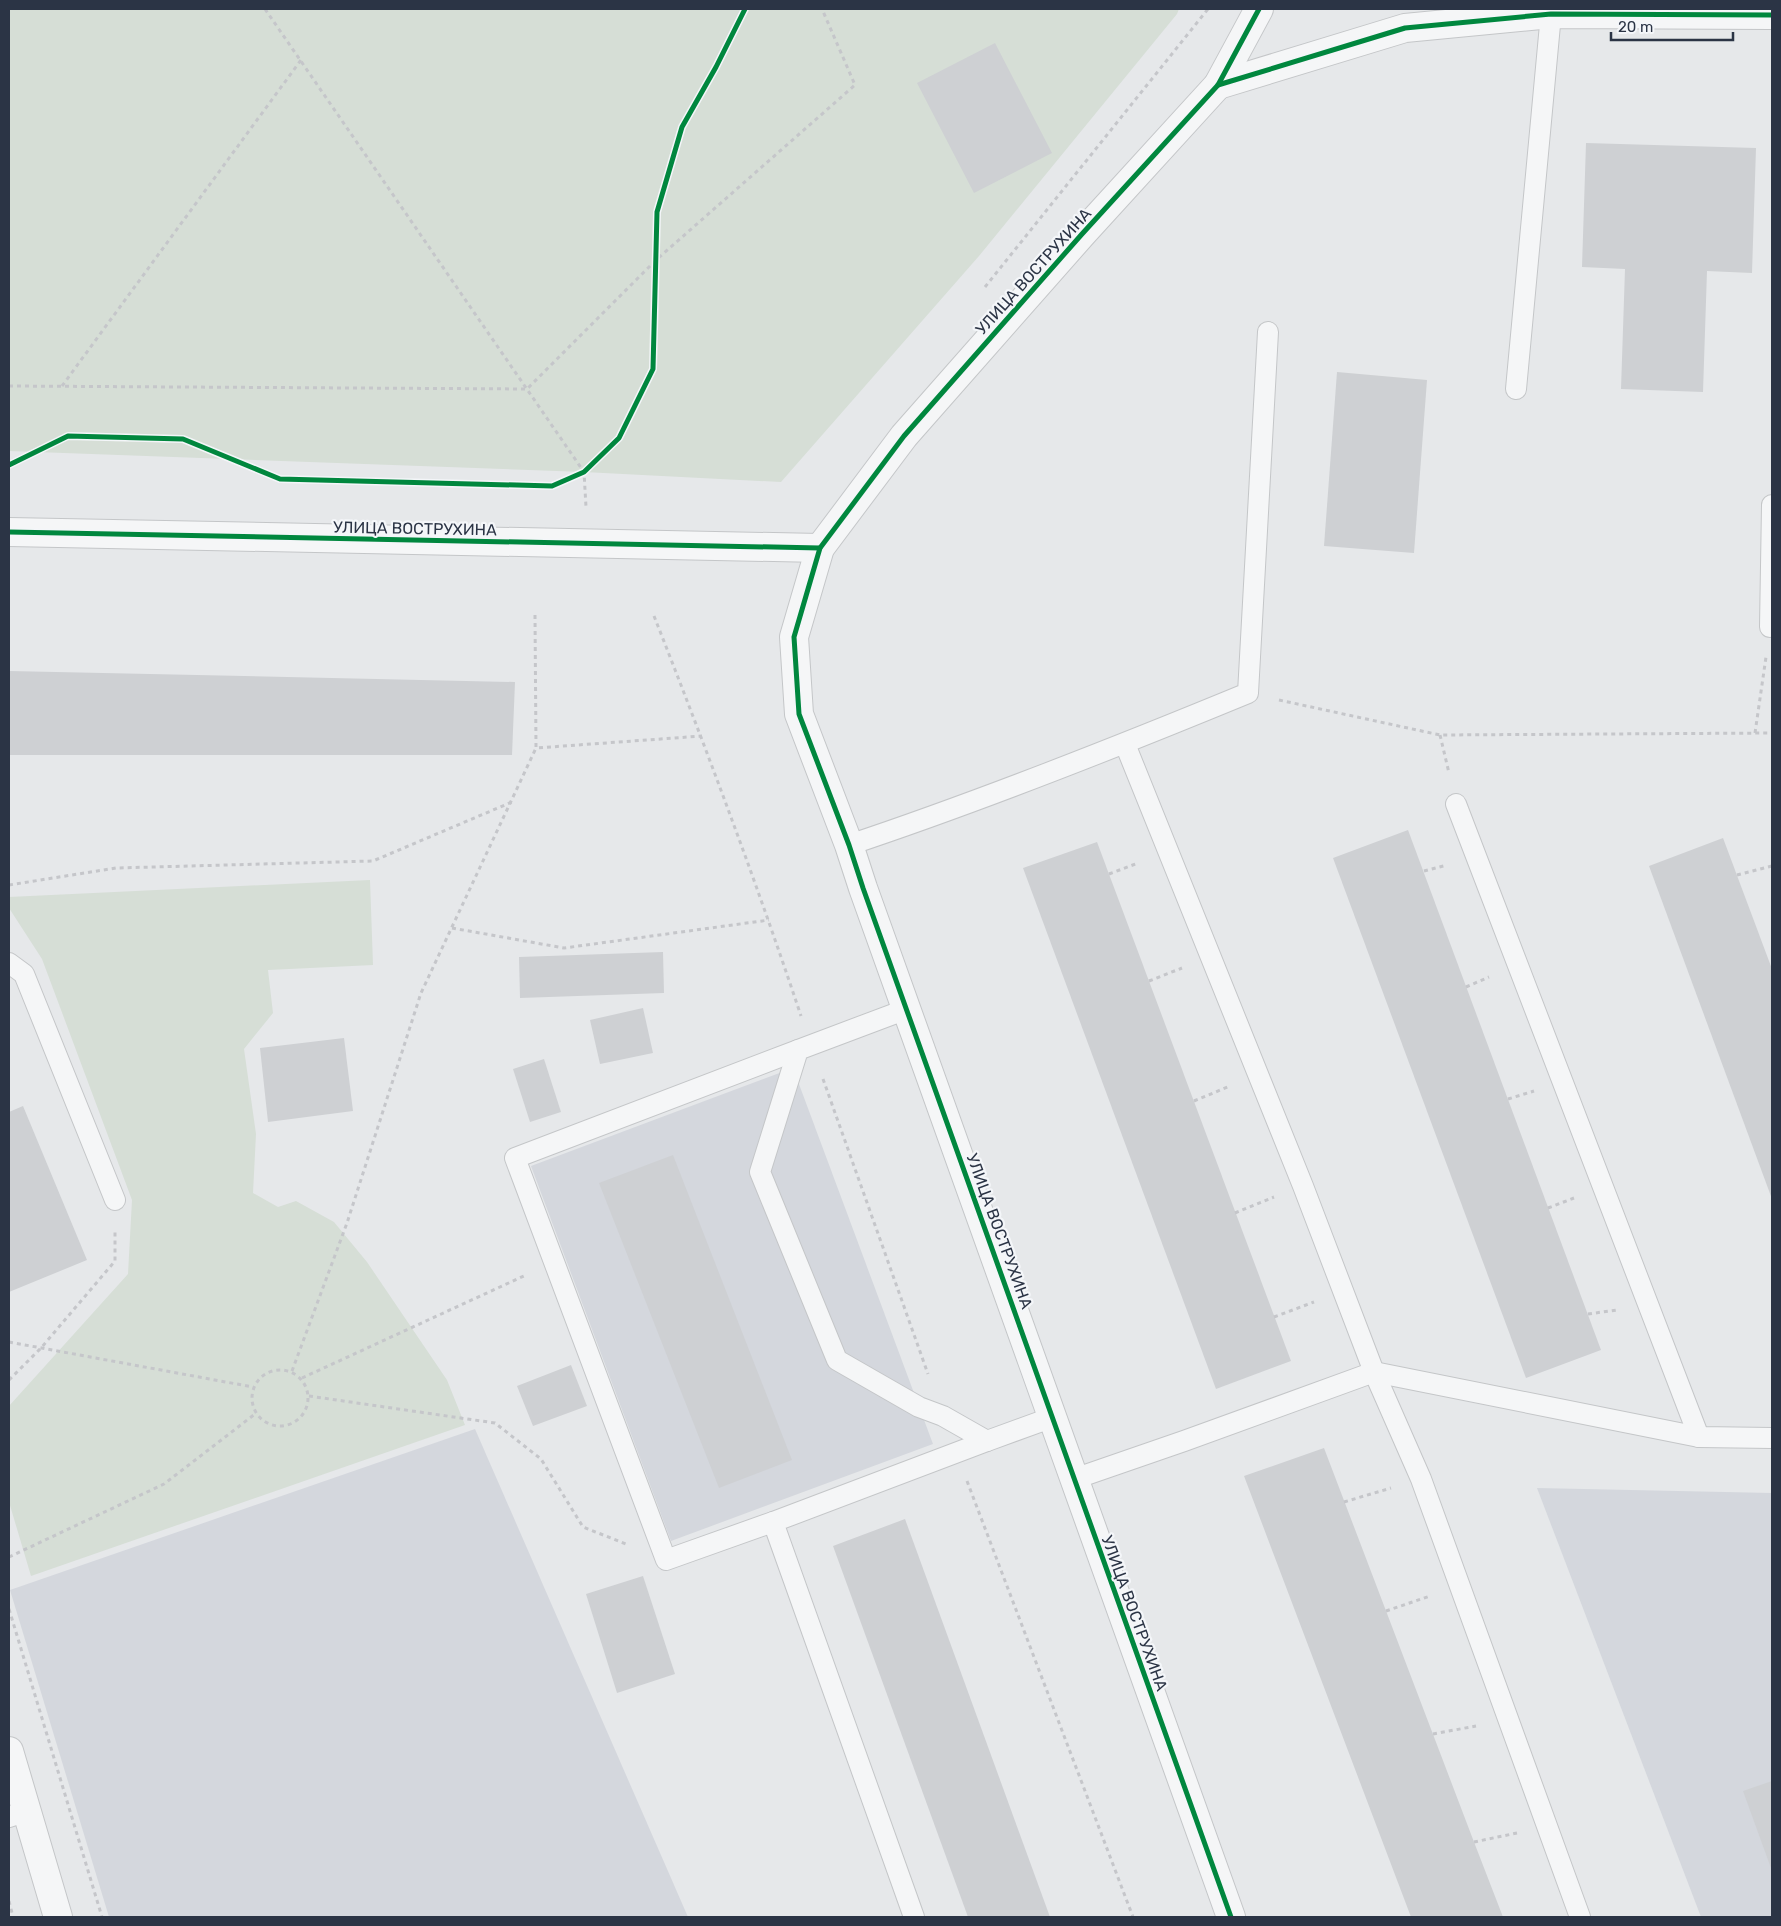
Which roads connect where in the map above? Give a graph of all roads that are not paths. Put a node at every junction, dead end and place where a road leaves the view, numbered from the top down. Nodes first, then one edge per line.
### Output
1 (1259, 9) edge
2 (1551, 14) junction
3 (1772, 15) edge
4 (1218, 85) junction
5 (1268, 332) dead end
6 (1516, 389) dead end
7 (1772, 505) edge
8 (9, 532) edge
9 (820, 548) junction
10 (1770, 627) road end
11 (1125, 744) junction
12 (1456, 804) road end
13 (849, 845) junction
14 (9, 963) edge
15 (907, 1009) junction
16 (805, 1047) junction
17 (115, 1200) road end
18 (1374, 1372) junction
19 (1053, 1417) junction
20 (1699, 1437) junction
21 (1772, 1438) edge
22 (987, 1441) junction
23 (1074, 1479) junction
24 (772, 1522) junction
25 (9, 1751) edge
26 (18, 1814) edge
27 (58, 1917) edge
28 (914, 1917) edge
29 (1232, 1917) edge
30 (1580, 1917) edge

1 - 4 street, УЛИЦА ВОСТРУХИНА
2 - 3 street
2 - 4 street
2 - 6 lane
4 - 9 street, УЛИЦА ВОСТРУХИНА
5 - 11 lane
7 - 10 lane
8 - 9 street, УЛИЦА ВОСТРУХИНА
9 - 13 street, УЛИЦА ВОСТРУХИНА
11 - 13 lane
11 - 18 lane
12 - 20 lane
13 - 15 street, УЛИЦА ВОСТРУХИНА
14 - 17 lane
15 - 16 lane
15 - 19 street, УЛИЦА ВОСТРУХИНА
16 - 22 lane
16 - 24 lane
18 - 20 lane
18 - 23 lane
18 - 30 lane
19 - 22 lane
19 - 23 street, УЛИЦА ВОСТРУХИНА
20 - 21 lane
22 - 24 lane
23 - 29 street, УЛИЦА ВОСТРУХИНА
24 - 28 lane
25 - 26 street
26 - 27 street

